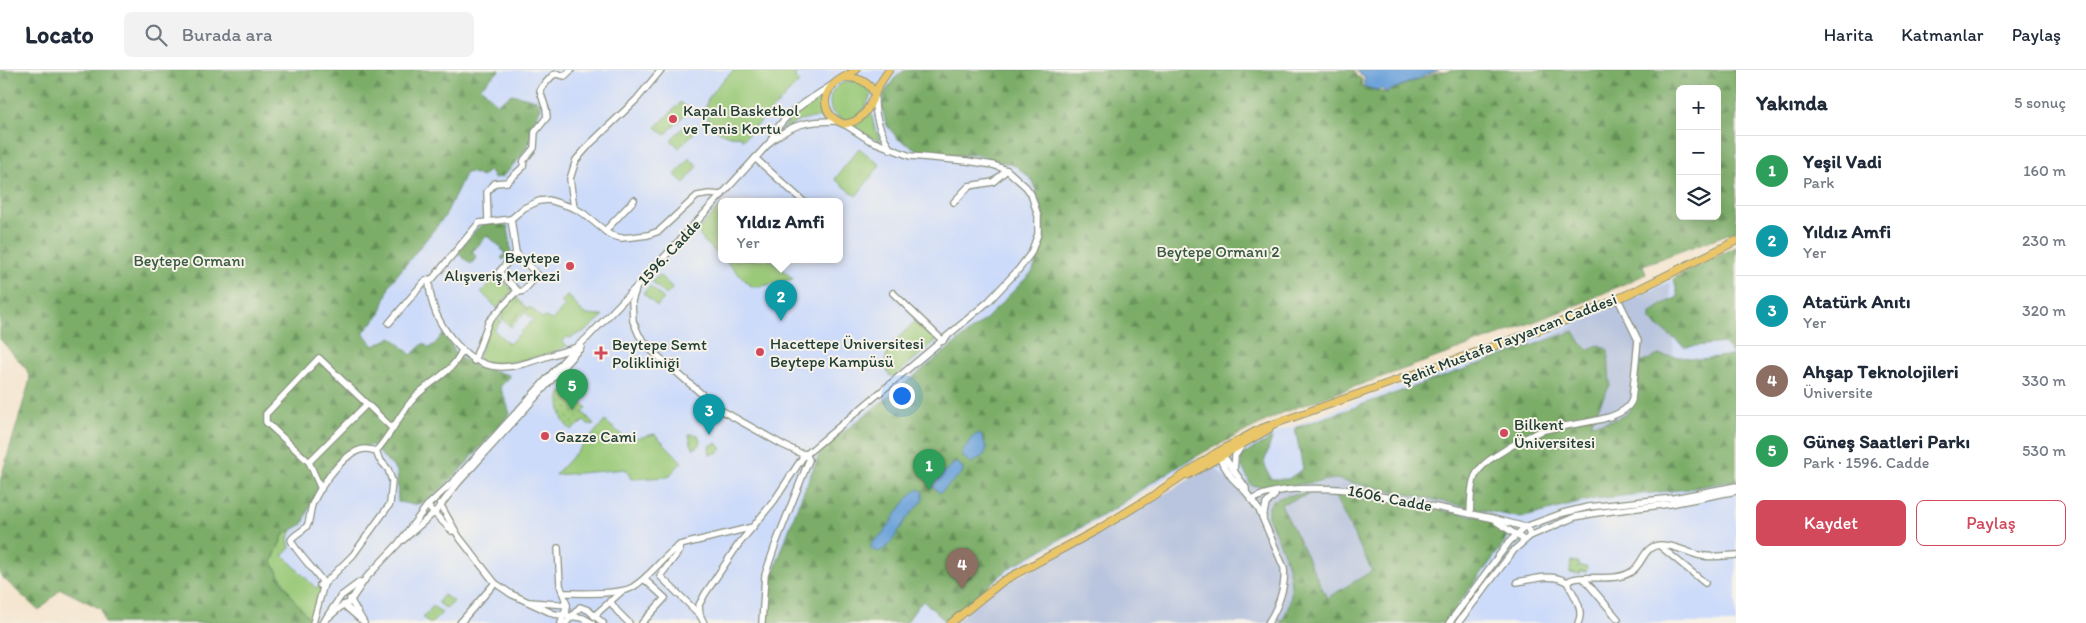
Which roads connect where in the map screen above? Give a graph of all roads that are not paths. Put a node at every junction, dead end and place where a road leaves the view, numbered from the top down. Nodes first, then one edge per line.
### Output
1 (571, 70) edge
2 (662, 70) edge
3 (856, 70) edge
4 (889, 70) edge
5 (843, 78) junction
6 (833, 84) junction
7 (874, 95) junction
8 (837, 121) junction
9 (844, 124) junction
10 (771, 141) junction
11 (890, 149) junction
12 (755, 158) junction
13 (1007, 170) junction
14 (722, 195) junction
15 (719, 198) edge
16 (800, 198) edge
17 (718, 199) edge
18 (634, 200) dead end
19 (954, 202) dead end
20 (574, 208) junction
21 (511, 218) junction
22 (488, 221) junction
23 (605, 231) junction
24 (1736, 241) edge
25 (516, 253) junction
26 (430, 279) junction
27 (638, 285) junction
28 (519, 292) junction
29 (893, 292) dead end
30 (1618, 299) junction
31 (616, 307) junction
32 (632, 311) junction
33 (389, 323) dead end
34 (943, 341) junction
35 (577, 348) junction
36 (462, 350) junction
37 (474, 361) junction
38 (367, 404) junction
39 (1276, 424) junction
40 (393, 429) junction
41 (1243, 444) junction
42 (376, 451) junction
43 (1219, 454) junction
44 (804, 456) junction
45 (309, 462) junction
46 (1207, 466) junction
47 (1226, 469) junction
48 (1234, 471) junction
49 (1180, 478) junction
50 (1736, 486) edge
51 (321, 489) junction
52 (1736, 490) edge
53 (1289, 491) junction
54 (1246, 492) junction
55 (1275, 495) junction
56 (434, 499) junction
57 (1254, 499) junction
58 (428, 505) junction
59 (440, 506) junction
60 (434, 513) junction
61 (1470, 514) junction
62 (1263, 518) junction
63 (1491, 518) junction
64 (754, 527) junction
65 (1525, 527) junction
66 (1516, 534) junction
67 (459, 537) junction
68 (1527, 538) junction
69 (398, 544) junction
70 (680, 545) junction
71 (1659, 545) junction
72 (558, 548) dead end
73 (1736, 555) edge
74 (644, 578) junction
75 (1584, 579) junction
76 (1517, 582) dead end
77 (1567, 582) junction
78 (495, 583) junction
79 (1705, 583) dead end
80 (322, 584) junction
81 (622, 591) junction
82 (565, 599) junction
83 (344, 601) junction
84 (525, 601) junction
85 (610, 601) junction
86 (558, 603) junction
87 (554, 614) junction
88 (566, 615) junction
89 (700, 615) junction
90 (594, 616) junction
91 (1618, 619) dead end
92 (324, 621) edge
93 (363, 622) edge
94 (313, 623) edge
95 (460, 623) edge
96 (560, 623) edge
97 (566, 623) edge
98 (591, 623) edge
99 (603, 623) edge
100 (629, 623) edge
101 (642, 623) edge
102 (704, 623) edge
103 (760, 623) edge
104 (951, 623) edge
105 (1268, 623) edge
106 (1449, 623) edge
107 (1458, 623) edge
108 (1578, 623) edge

1 - 22 street
2 - 20 street
3 - 5 main road, 1596. Cadde
4 - 7 main road
5 - 6 main road, 1596. Cadde
5 - 7 main road
6 - 8 main road
6 - 10 street, 1596. Cadde
7 - 9 main road
7 - 11 street
8 - 9 main road, 1596. Cadde
8 - 10 street, 1596. Cadde
9 - 11 street
10 - 12 street, 1596. Cadde
11 - 13 street
12 - 14 street, 1596. Cadde
12 - 16 street
13 - 19 street
13 - 34 street
14 - 15 street, 1596. Cadde
14 - 23 street
17 - 27 street, 1596. Cadde
18 - 23 street
20 - 21 street
20 - 23 street
21 - 22 street
21 - 25 street
22 - 26 street
24 - 30 main road, Şehit Mustafa Tayyarcan Caddesi
25 - 28 street
25 - 28 street
26 - 33 street
26 - 36 street
27 - 31 street, 1596. Cadde
27 - 32 street
28 - 37 street
29 - 34 street
30 - 39 main road, Şehit Mustafa Tayyarcan Caddesi
30 - 61 street
31 - 32 street
31 - 35 street, 1596. Cadde
32 - 44 street
34 - 44 street
35 - 37 street
35 - 56 street, 1596. Cadde
35 - 59 street, 1596. Cadde
36 - 37 street
36 - 40 street
38 - 40 street
38 - 45 street
38 - 45 street
39 - 41 main road, Şehit Mustafa Tayyarcan Caddesi
39 - 43 main road, Şehit Mustafa Tayyarcan Caddesi
40 - 42 street
41 - 43 main road, Şehit Mustafa Tayyarcan Caddesi
41 - 48 street
42 - 51 street
42 - 80 street
43 - 46 main road, Şehit Mustafa Tayyarcan Caddesi
43 - 47 street
43 - 48 street
43 - 49 main road, Şehit Mustafa Tayyarcan Caddesi
44 - 64 street
44 - 103 street
45 - 51 street
46 - 47 street
46 - 49 main road, Şehit Mustafa Tayyarcan Caddesi
47 - 54 street
48 - 54 street
49 - 104 main road, Şehit Mustafa Tayyarcan Caddesi
50 - 65 street
51 - 80 street
52 - 68 street
53 - 55 street, 1606. Cadde
53 - 57 street, 1606. Cadde
53 - 61 street, 1606. Cadde
54 - 57 street
55 - 57 street, 1606. Cadde
55 - 62 street
56 - 58 street, 1596. Cadde
56 - 59 street
57 - 62 street
58 - 60 street
58 - 69 street, 1596. Cadde
59 - 60 street, 1596. Cadde
59 - 67 street
60 - 67 street
60 - 69 street, 1596. Cadde
61 - 63 street, 1606. Cadde
62 - 105 street
63 - 65 street, 1606. Cadde
63 - 66 street, 1606. Cadde
64 - 70 street
64 - 89 street
65 - 66 street
65 - 68 street
66 - 68 street, 1606. Cadde
66 - 106 street
67 - 78 street
68 - 107 street
69 - 83 street
70 - 74 street
70 - 89 street
71 - 73 street
71 - 75 street
71 - 79 street
72 - 82 street
74 - 81 street
74 - 101 street
75 - 77 street
75 - 91 street
76 - 77 street
77 - 108 street
78 - 84 street
78 - 95 street
80 - 94 street
81 - 82 street
81 - 85 street
82 - 86 street
82 - 88 street
82 - 96 street
83 - 92 street
83 - 93 street
84 - 86 street
84 - 87 street
85 - 90 street
85 - 100 street
86 - 87 street
87 - 88 street
88 - 98 street
89 - 102 street
90 - 97 street
90 - 99 street

